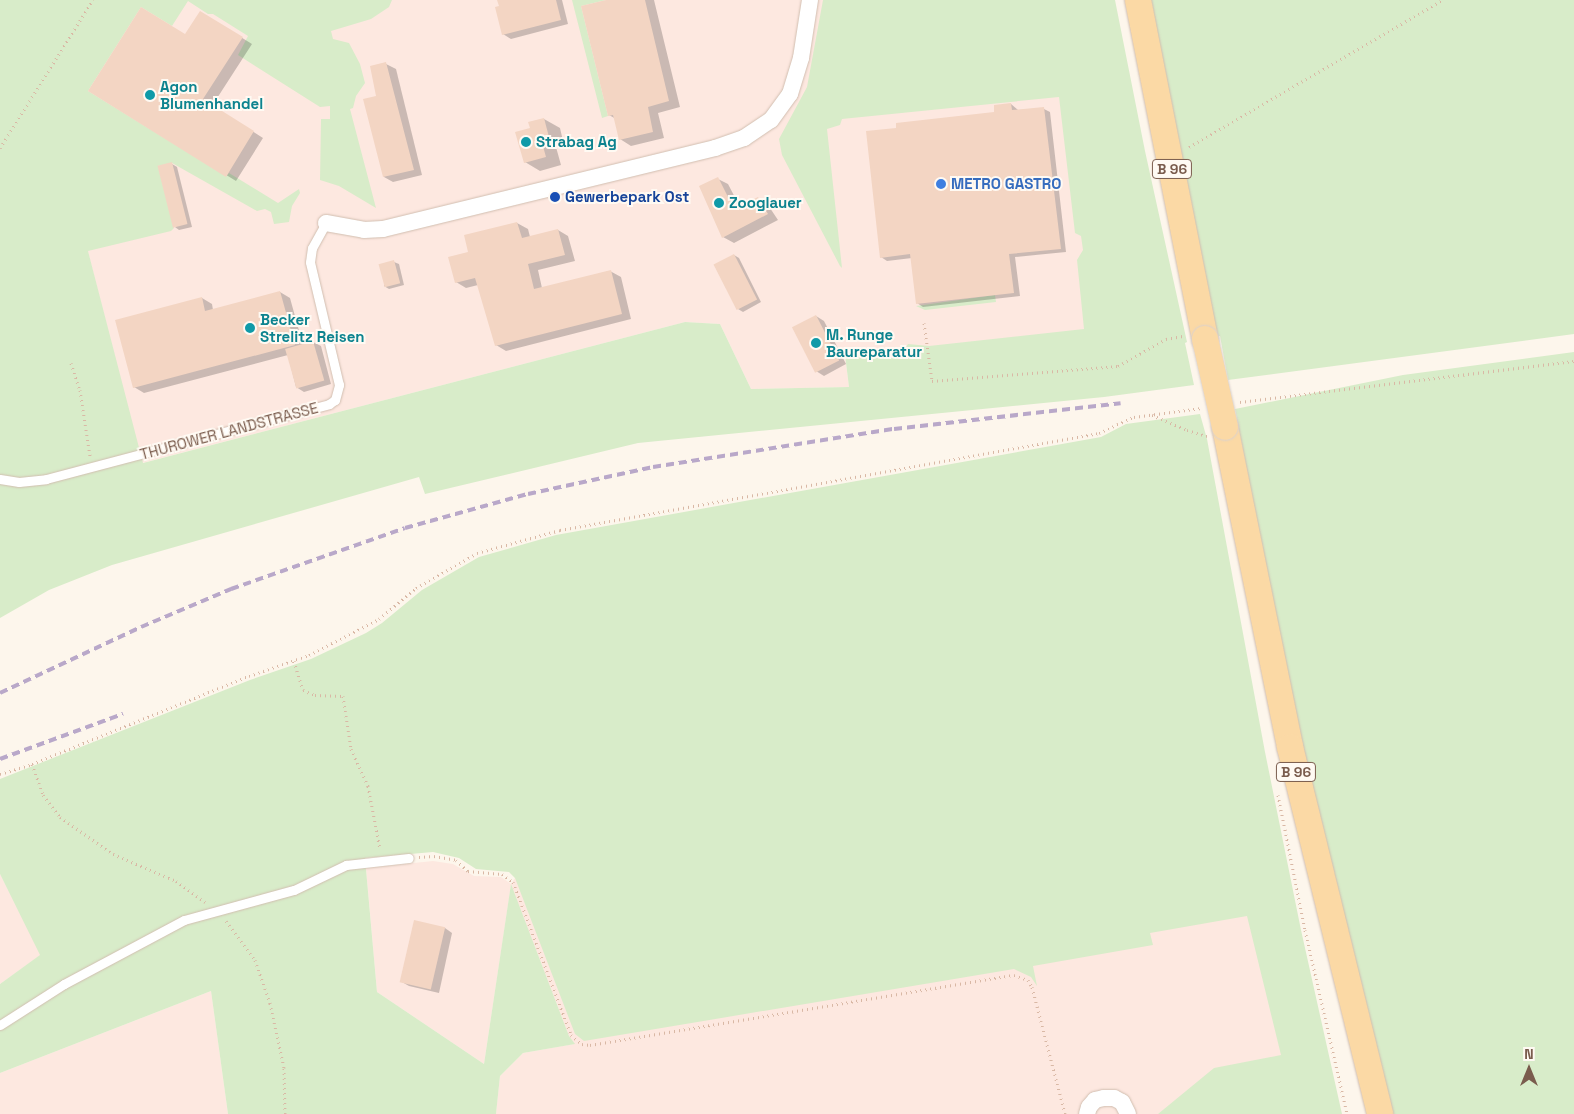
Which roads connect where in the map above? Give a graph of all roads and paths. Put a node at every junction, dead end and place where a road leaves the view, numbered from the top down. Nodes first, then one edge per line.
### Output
1 (93, 0) edge
2 (810, 0) edge
3 (1138, 0) edge
4 (1443, 0) edge
5 (0, 148) edge
6 (1170, 158) junction
7 (326, 223) joint
8 (924, 323) dead end
9 (1197, 337) junction
10 (1574, 361) edge
11 (71, 363) dead end
12 (1237, 403) dead end
13 (1209, 406) dead end
14 (1152, 414) junction
15 (1217, 432) junction
16 (93, 467) junction
17 (0, 479) edge
18 (294, 660) junction
19 (0, 774) edge
20 (409, 858) joint
21 (382, 861) junction
22 (0, 1025) edge
23 (1065, 1114) edge
24 (1088, 1114) edge
25 (1128, 1114) edge
26 (1380, 1114) edge

1 - 5 path
2 - 7 street
3 - 6 main road, B 96
4 - 6 path
6 - 9 main road, B 96
7 - 16 lane, THUROWER LANDSTRASSE
8 - 9 path
9 - 15 main road, B 96, bridge
10 - 12 path
11 - 16 path
13 - 14 path
14 - 15 path
14 - 18 path
15 - 26 main road, B 96
16 - 17 lane, THUROWER LANDSTRASSE
18 - 19 path
18 - 21 path
20 - 21 lane
20 - 23 path
21 - 22 lane
24 - 25 street

